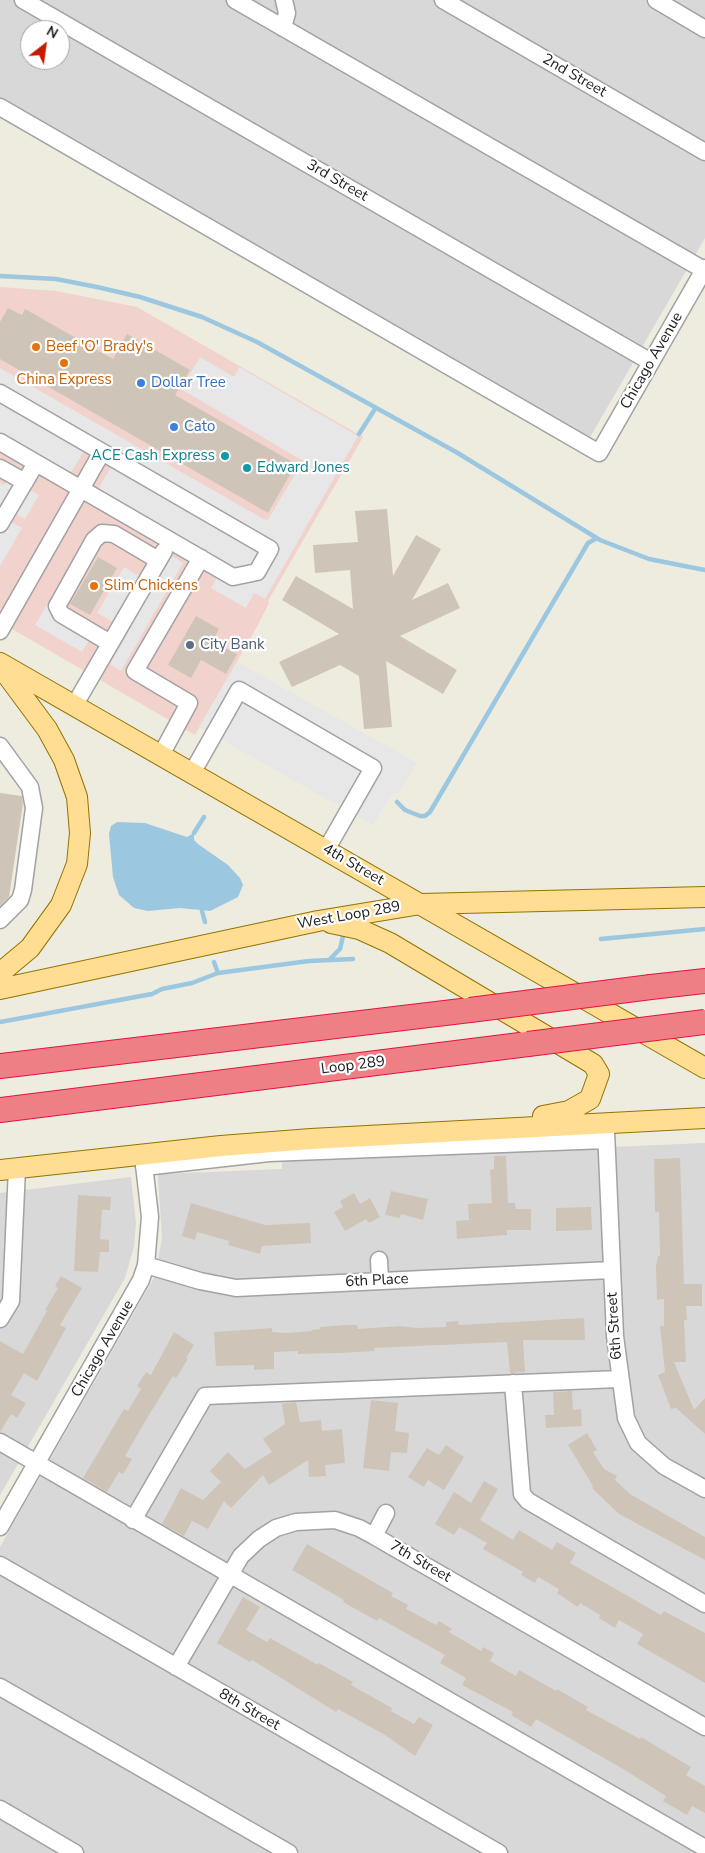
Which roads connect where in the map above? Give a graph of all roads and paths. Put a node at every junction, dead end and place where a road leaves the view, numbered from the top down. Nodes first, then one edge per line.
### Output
1 (23, 0) edge
2 (235, 0) edge
3 (284, 0) edge
4 (443, 0) edge
5 (656, 0) edge
6 (284, 28) junction
7 (705, 29) edge
8 (0, 107) edge
9 (705, 152) edge
10 (704, 269) edge
11 (651, 362) junction
12 (0, 393) edge
13 (0, 442) edge
14 (102, 452) junction
15 (36, 463) junction
16 (0, 468) edge
17 (24, 482) junction
18 (81, 489) junction
19 (0, 524) edge
20 (170, 540) junction
21 (201, 558) junction
22 (158, 560) junction
23 (0, 631) edge
24 (110, 643) junction
25 (0, 664) edge
26 (74, 706) junction
27 (0, 746) edge
28 (161, 755) junction
29 (192, 773) junction
30 (326, 850) junction
31 (705, 897) edge
32 (421, 904) junction
33 (0, 920) edge
34 (318, 920) junction
35 (0, 973) edge
36 (705, 981) edge
37 (0, 989) edge
38 (705, 1022) edge
39 (0, 1066) edge
40 (705, 1068) edge
41 (0, 1110) edge
42 (705, 1118) edge
43 (457, 1130) junction
44 (606, 1133) junction
45 (143, 1161) junction
46 (9, 1169) edge
47 (380, 1260) dead end
48 (146, 1265) junction
49 (611, 1270) junction
50 (380, 1280) junction
51 (0, 1319) edge
52 (619, 1379) junction
53 (513, 1383) junction
54 (0, 1442) edge
55 (37, 1464) junction
56 (705, 1489) edge
57 (386, 1513) dead end
58 (133, 1520) junction
59 (0, 1527) edge
60 (374, 1536) junction
61 (0, 1565) edge
62 (229, 1576) junction
63 (705, 1604) edge
64 (176, 1667) junction
65 (0, 1687) edge
66 (705, 1727) edge
67 (0, 1809) edge
68 (705, 1848) edge
69 (75, 1853) edge
70 (289, 1853) edge
71 (500, 1853) edge

1 - 11 street, 3rd Street
2 - 6 street
3 - 6 street
4 - 9 street, 2nd Street
5 - 7 street
6 - 10 street
8 - 11 street, Chicago Avenue
10 - 11 street, Chicago Avenue
12 - 14 street
13 - 15 street
14 - 18 street
14 - 21 street
15 - 17 street
15 - 18 street
16 - 17 street
17 - 19 street
18 - 20 street
18 - 23 street
20 - 21 street
20 - 22 street
21 - 28 street
22 - 24 street
22 - 24 street
24 - 26 street
25 - 26 main road, 4th Street
25 - 35 main road
26 - 28 main road, 4th Street
27 - 33 street
28 - 29 main road, 4th Street
29 - 30 main road, 4th Street
29 - 30 street
30 - 32 main road, 4th Street
31 - 32 main road, West Loop 289
32 - 34 main road, West Loop 289
32 - 40 main road, 4th Street
34 - 37 main road, West Loop 289
34 - 43 main road
36 - 39 highway, bridge
38 - 41 highway, Loop 289, bridge
42 - 44 main road
43 - 44 main road
43 - 45 main road
44 - 45 street
44 - 49 street, 6th Street
45 - 46 main road
45 - 48 street, Chicago Avenue
46 - 51 street
47 - 50 street
48 - 50 street, 6th Place
48 - 55 street, Chicago Avenue
49 - 50 street, 6th Place
49 - 52 street, 6th Street
52 - 53 street
52 - 56 street, 6th Street
53 - 58 street
53 - 63 street
54 - 55 street
55 - 58 street
55 - 59 street, Chicago Avenue
57 - 60 street
58 - 62 street
60 - 62 street, 7th Street
60 - 66 street, 7th Street
61 - 64 street, 8th Street
62 - 64 street, 7th Street
62 - 68 street
64 - 71 street, 8th Street
65 - 70 street
67 - 69 street

